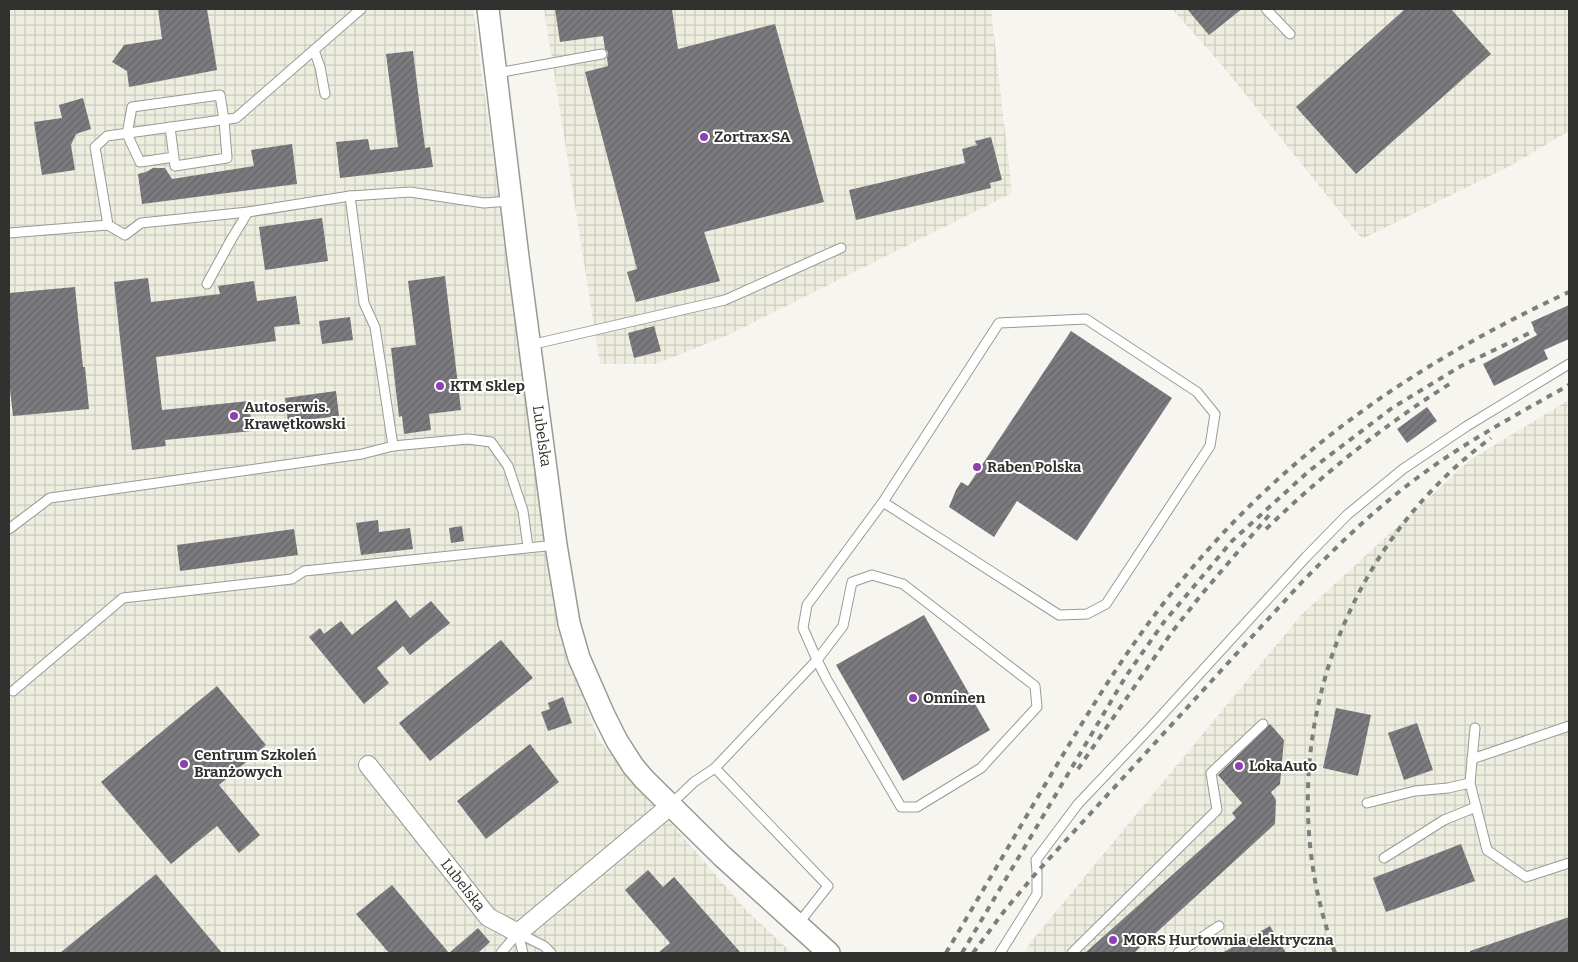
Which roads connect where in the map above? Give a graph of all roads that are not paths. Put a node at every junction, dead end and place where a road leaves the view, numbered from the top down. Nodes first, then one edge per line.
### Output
1 (361, 9) edge
2 (488, 9) edge
3 (1266, 9) edge
4 (1290, 34) dead end
5 (314, 50) junction
6 (602, 54) dead end
7 (496, 74) junction
8 (325, 94) dead end
9 (224, 120) junction
10 (170, 128) junction
11 (127, 134) junction
12 (174, 158) junction
13 (350, 196) junction
14 (512, 201) junction
15 (248, 212) junction
16 (108, 225) junction
17 (9, 233) edge
18 (841, 248) dead end
19 (207, 284) dead end
20 (530, 345) junction
21 (1569, 364) edge
22 (393, 446) junction
23 (883, 502) junction
24 (9, 529) edge
25 (556, 545) junction
26 (528, 547) junction
27 (817, 660) junction
28 (13, 691) dead end
29 (1263, 724) dead end
30 (1569, 726) edge
31 (1475, 728) dead end
32 (1472, 759) junction
33 (368, 764) dead end
34 (715, 768) junction
35 (1470, 783) junction
36 (1367, 803) dead end
37 (670, 806) junction
38 (1476, 807) junction
39 (1384, 858) dead end
40 (1569, 863) edge
41 (796, 925) junction
42 (1219, 926) dead end
43 (518, 933) junction
44 (501, 953) edge
45 (523, 953) edge
46 (551, 953) edge
47 (829, 953) edge
48 (1000, 953) edge
49 (1072, 953) edge
50 (1178, 953) edge

1 - 5 lane
2 - 7 street, Lubelska
3 - 4 lane
5 - 8 lane
5 - 9 lane
6 - 7 lane
7 - 14 street, Lubelska
9 - 10 lane
9 - 11 lane
9 - 12 lane
10 - 11 lane
10 - 12 lane
11 - 12 lane
11 - 16 lane
13 - 14 lane
13 - 15 lane
13 - 22 lane
14 - 20 street, Lubelska
15 - 16 lane
15 - 19 lane
16 - 17 lane
18 - 20 lane
20 - 25 street, Lubelska
21 - 48 lane
22 - 24 lane
22 - 26 lane
23 - 23 lane
23 - 27 lane
25 - 26 lane
25 - 37 street, Lubelska
26 - 28 lane
27 - 27 lane
27 - 34 lane
29 - 49 lane
30 - 32 lane
31 - 32 lane
32 - 35 lane
33 - 43 street, Lubelska
34 - 37 lane
34 - 41 lane
35 - 36 lane
35 - 38 lane
37 - 41 street, Lubelska
37 - 43 street
38 - 39 lane
38 - 40 lane
41 - 47 street, Lubelska
42 - 50 lane
43 - 44 lane
43 - 45 lane
43 - 46 lane

